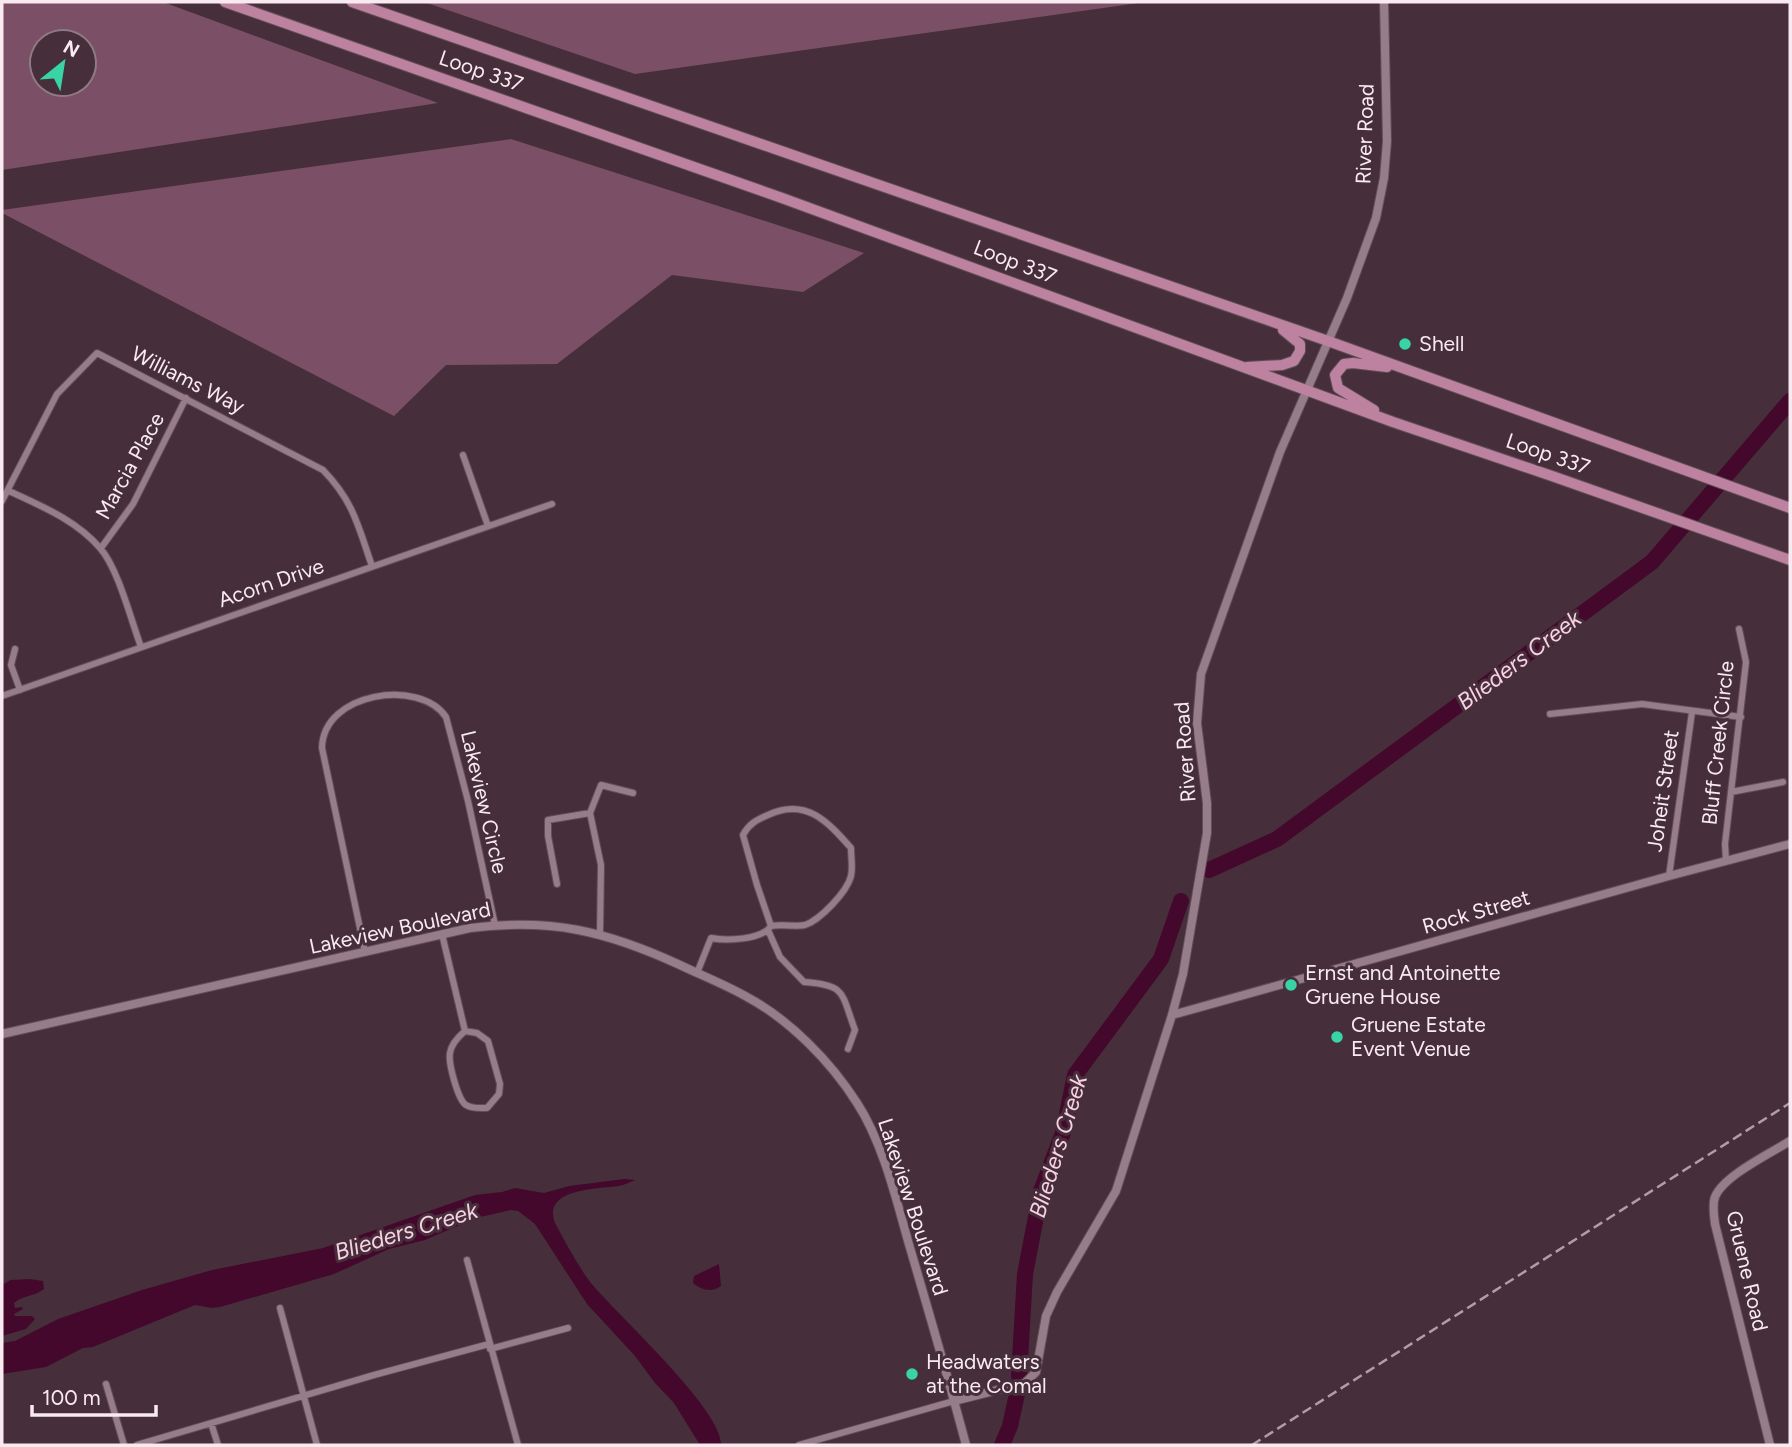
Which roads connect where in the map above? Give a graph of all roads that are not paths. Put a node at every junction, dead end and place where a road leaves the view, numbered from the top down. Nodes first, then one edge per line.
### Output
1 (225, 2) edge
2 (352, 2) edge
3 (1384, 2) edge
4 (1271, 321) junction
5 (1328, 341) junction
6 (1241, 368) junction
7 (1409, 370) junction
8 (1307, 390) junction
9 (186, 398) junction
10 (1401, 425) junction
11 (463, 455) dead end
12 (9, 491) junction
13 (2, 501) edge
14 (552, 503) dead end
15 (1790, 507) edge
16 (488, 526) junction
17 (101, 548) junction
18 (1790, 561) edge
19 (372, 566) junction
20 (1739, 629) dead end
21 (141, 647) junction
22 (15, 649) dead end
23 (20, 690) junction
24 (2, 696) edge
25 (1692, 712) junction
26 (1550, 715) dead end
27 (1741, 717) junction
28 (1783, 782) dead end
29 (1731, 792) junction
30 (633, 793) dead end
31 (590, 813) junction
32 (1790, 844) edge
33 (1726, 861) junction
34 (1669, 876) junction
35 (557, 884) dead end
36 (495, 925) junction
37 (770, 928) junction
38 (600, 933) junction
39 (442, 934) junction
40 (365, 952) junction
41 (697, 973) junction
42 (1172, 1015) junction
43 (465, 1031) junction
44 (2, 1034) edge
45 (848, 1049) dead end
46 (1790, 1141) edge
47 (467, 1260) dead end
48 (280, 1308) dead end
49 (568, 1328) dead end
50 (490, 1346) junction
51 (106, 1384) dead end
52 (303, 1397) junction
53 (954, 1401) junction
54 (211, 1423) junction
55 (124, 1445) edge
56 (137, 1445) edge
57 (218, 1445) edge
58 (317, 1445) edge
59 (518, 1445) edge
60 (799, 1445) edge
61 (966, 1445) edge
62 (1770, 1445) edge

1 - 6 main road, Loop 337
2 - 4 main road, Loop 337
3 - 5 street, River Road
4 - 5 main road, Loop 337
4 - 6 main road
5 - 7 main road, Loop 337
5 - 8 street, River Road
6 - 8 main road, Loop 337
7 - 10 main road
7 - 15 main road, Loop 337
8 - 10 main road, Loop 337
8 - 42 street, River Road
9 - 12 street, Williams Way
9 - 17 street, Marcia Place
9 - 19 street, Williams Way
10 - 18 main road, Loop 337
11 - 16 street
12 - 13 street, Williams Way
12 - 17 street
14 - 16 street, Acorn Drive
16 - 19 street, Acorn Drive
17 - 21 street
19 - 21 street, Acorn Drive
20 - 27 street, Bluff Creek Circle
21 - 23 street, Acorn Drive
22 - 23 street
23 - 24 street, Acorn Drive
25 - 26 street
25 - 27 street
25 - 34 street, Joheit Street
27 - 29 street, Bluff Creek Circle
28 - 29 street
29 - 33 street, Bluff Creek Circle
30 - 31 street
31 - 35 street
31 - 38 street
32 - 33 street, Rock Street
33 - 34 street, Rock Street
34 - 42 street, Rock Street
36 - 38 street, Lakeview Boulevard
36 - 39 street, Lakeview Boulevard
36 - 40 street, Lakeview Circle
37 - 37 street
37 - 41 street
37 - 45 street
38 - 41 street, Lakeview Boulevard
39 - 40 street, Lakeview Boulevard
39 - 43 street
40 - 44 street, Lakeview Boulevard
41 - 53 street, Lakeview Boulevard
42 - 53 street, River Road
43 - 43 street
46 - 62 street, Gruene Road
47 - 50 street
48 - 52 street
49 - 50 street
50 - 52 street
50 - 59 street
51 - 55 street
52 - 54 street
52 - 58 street
53 - 60 street
53 - 61 street, Lakeview Boulevard
54 - 56 street
54 - 57 street

